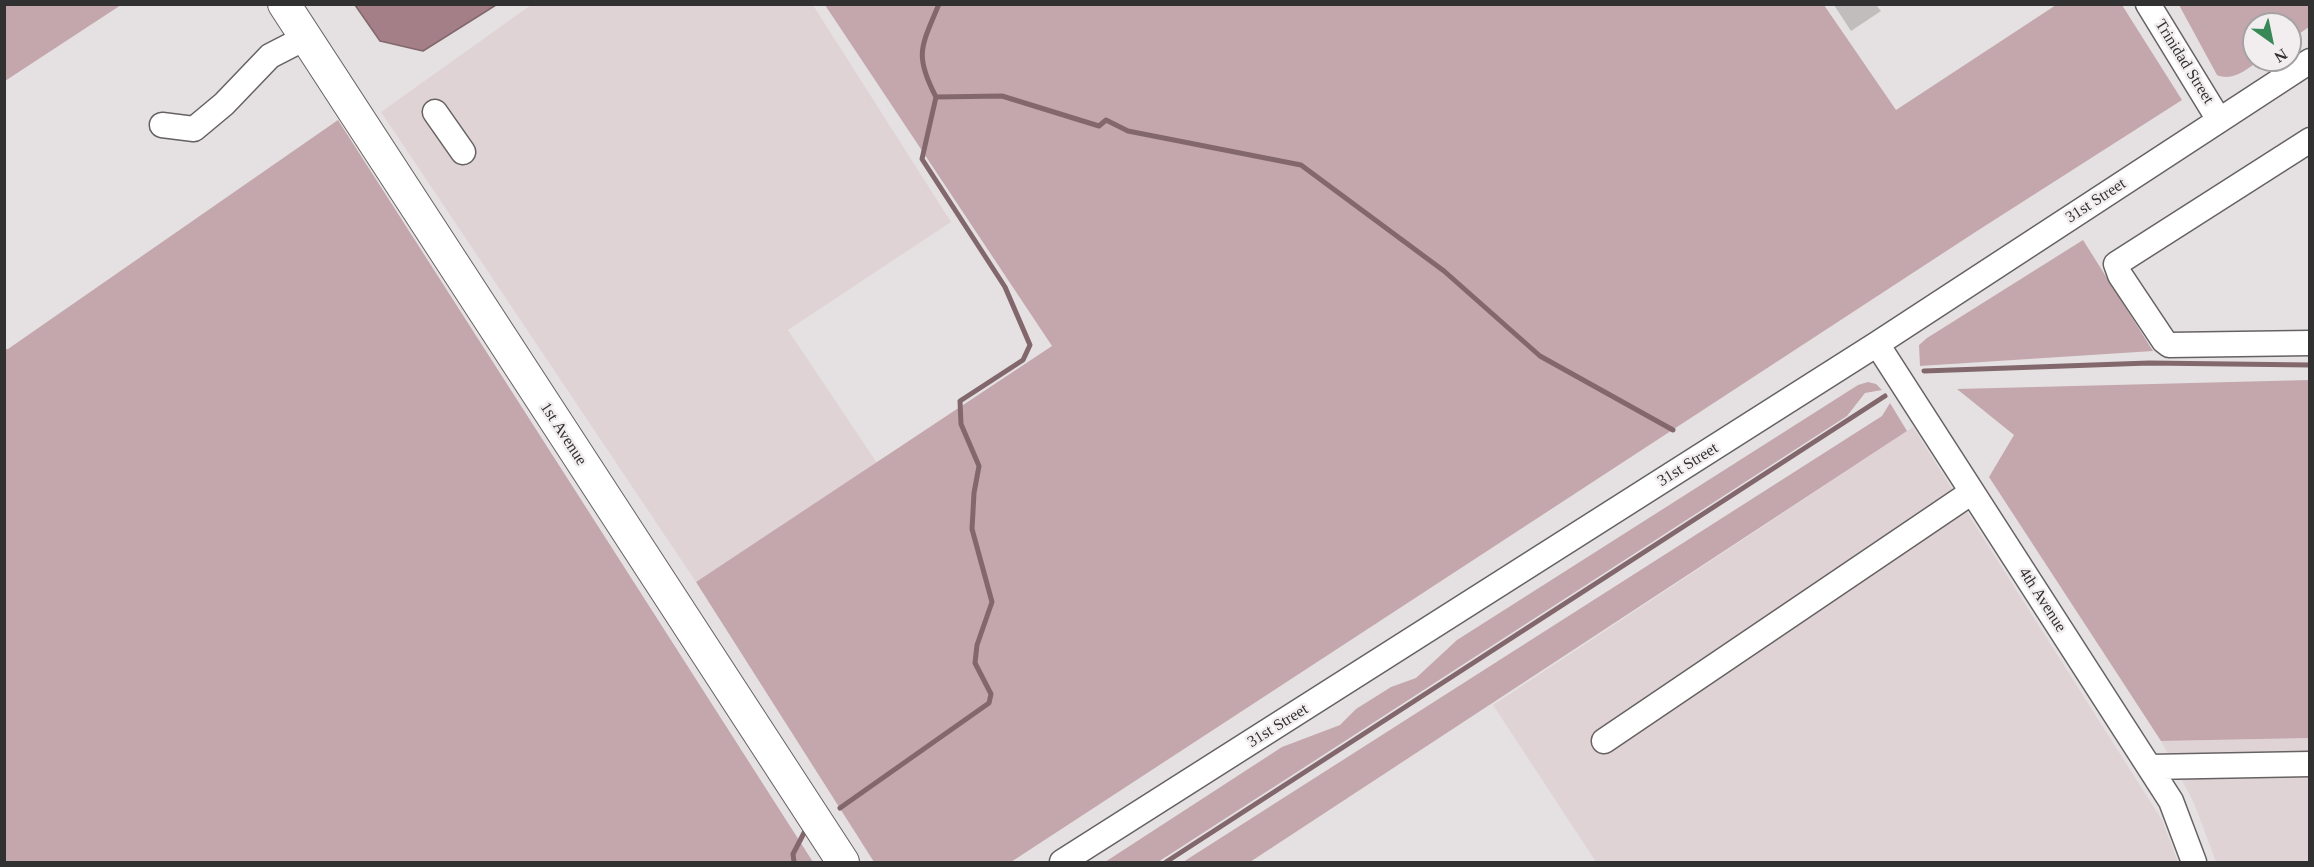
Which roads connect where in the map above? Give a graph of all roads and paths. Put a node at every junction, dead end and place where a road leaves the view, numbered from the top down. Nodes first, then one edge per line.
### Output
1 (284, 4) edge
2 (2148, 4) edge
3 (305, 38) junction
4 (2310, 61) edge
5 (435, 112) dead end
6 (2219, 120) junction
7 (162, 125) dead end
8 (2310, 140) edge
9 (463, 152) dead end
10 (2310, 343) edge
11 (1877, 344) junction
12 (1972, 492) junction
13 (1604, 741) dead end
14 (2310, 764) edge
15 (2150, 768) junction
16 (843, 862) edge
17 (1062, 862) edge
18 (2194, 862) edge

1 - 3 main road, 1st Avenue
2 - 6 street, Trinidad Street
3 - 7 street
3 - 16 main road, 1st Avenue
4 - 6 street, 31st Street
5 - 9 street
6 - 11 street, 31st Street
8 - 10 street
11 - 12 street, 4th Avenue
11 - 17 street, 31st Street
12 - 13 street
12 - 15 street, 4th Avenue
14 - 15 street
15 - 18 street, 4th Avenue

